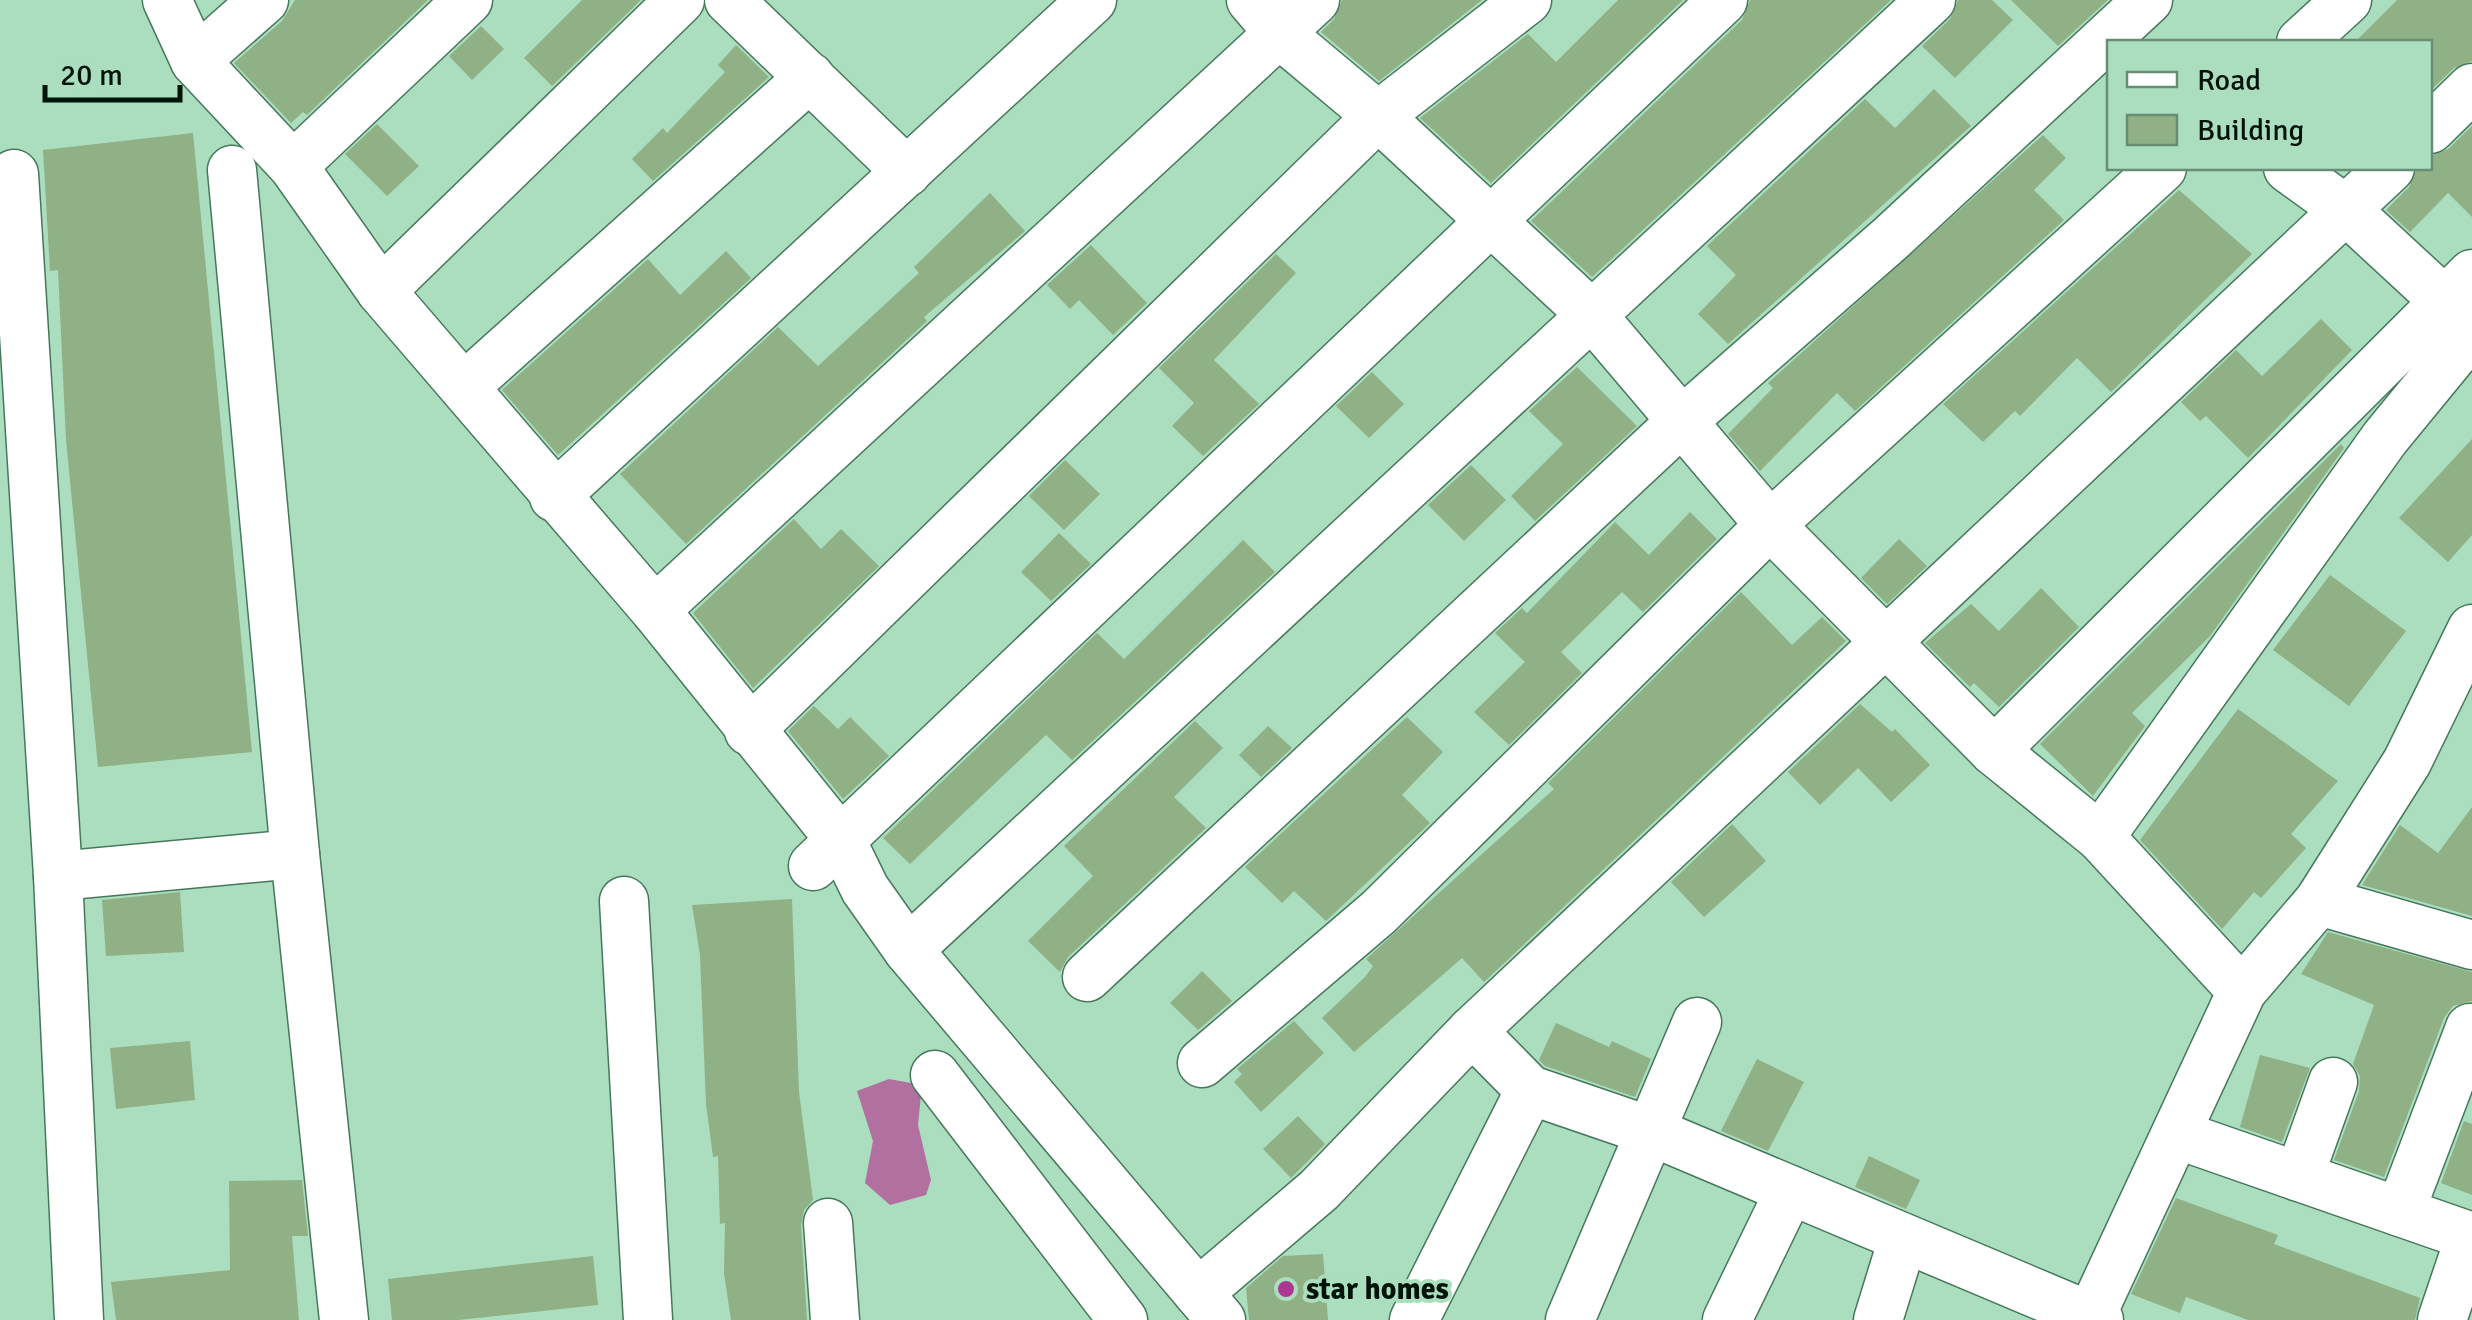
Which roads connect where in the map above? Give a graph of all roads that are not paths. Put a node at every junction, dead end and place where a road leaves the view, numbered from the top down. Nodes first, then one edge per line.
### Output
1 (167, 0) edge
2 (264, 0) edge
3 (468, 0) edge
4 (680, 0) edge
5 (729, 0) edge
6 (1092, 0) edge
7 (1315, 0) edge
8 (1527, 0) edge
9 (1723, 0) edge
10 (1931, 0) edge
11 (2347, 0) edge
12 (2141, 14) edge
13 (1266, 17) edge
14 (2112, 40) edge
15 (2303, 40) edge
16 (2107, 44) edge
17 (195, 61) junction
18 (810, 77) junction
19 (2472, 88) edge
20 (1378, 116) junction
21 (2432, 127) edge
22 (293, 166) junction
23 (232, 170) dead end
24 (2160, 170) edge
25 (2291, 170) edge
26 (2388, 170) edge
27 (906, 172) junction
28 (14, 174) dead end
29 (2346, 210) junction
30 (1492, 222) junction
31 (380, 292) junction
32 (2465, 309) edge
33 (1590, 313) junction
34 (464, 387) junction
35 (1680, 423) junction
36 (554, 497) junction
37 (1770, 525) junction
38 (656, 610) junction
39 (2472, 629) edge
40 (1886, 642) junction
41 (749, 731) junction
42 (1994, 750) junction
43 (2100, 837) junction
44 (830, 851) junction
45 (295, 854) junction
46 (58, 876) junction
47 (2319, 900) junction
48 (624, 901) dead end
49 (2472, 945) edge
50 (908, 950) junction
51 (1088, 978) dead end
52 (2242, 991) junction
53 (1696, 1022) dead end
54 (2470, 1028) edge
55 (1472, 1031) junction
56 (1202, 1064) dead end
57 (935, 1075) dead end
58 (2333, 1082) dead end
59 (1530, 1090) junction
60 (1650, 1130) junction
61 (2176, 1134) junction
62 (2298, 1176) junction
63 (1790, 1190) junction
64 (2400, 1212) junction
65 (828, 1223) dead end
66 (2471, 1237) edge
67 (1904, 1239) junction
68 (1210, 1306) edge
69 (2093, 1319) edge
70 (80, 1320) edge
71 (344, 1320) edge
72 (648, 1320) edge
73 (834, 1320) edge
74 (1123, 1320) edge
75 (1414, 1320) edge
76 (1570, 1320) edge
77 (1727, 1320) edge
78 (1878, 1320) edge
79 (2442, 1320) edge

1 - 17 street
2 - 17 street
3 - 22 street
4 - 31 street
5 - 18 street
6 - 27 street
7 - 13 street
8 - 20 street
9 - 30 street
10 - 33 street
11 - 15 street
12 - 14 street
13 - 20 street
13 - 38 street
16 - 35 street
17 - 22 street
18 - 27 street
18 - 34 street
19 - 21 street
20 - 30 street
20 - 41 street
22 - 31 street
23 - 45 street
24 - 37 street
25 - 29 street
26 - 29 street
27 - 36 street
28 - 46 street
29 - 32 street
29 - 40 street
30 - 33 street
30 - 44 street
31 - 34 street
32 - 42 street
32 - 43 street
33 - 35 street
33 - 50 street
34 - 36 street
35 - 37 street
35 - 51 street
36 - 38 street
37 - 40 street
37 - 56 street
38 - 41 street
39 - 47 street
40 - 42 street
40 - 55 street
41 - 44 street
42 - 43 street
43 - 52 street
44 - 50 street
45 - 46 street
45 - 71 street
46 - 70 street
47 - 49 street
47 - 52 street
48 - 72 street
50 - 68 street
52 - 61 street
53 - 60 street
54 - 64 street
55 - 59 street
55 - 68 street
57 - 74 street
58 - 62 street
59 - 60 street
59 - 75 street
60 - 63 street
60 - 76 street
61 - 62 street
61 - 69 street
62 - 64 street
63 - 67 street
63 - 77 street
64 - 66 street
65 - 73 street
66 - 79 street
67 - 69 street
67 - 78 street

